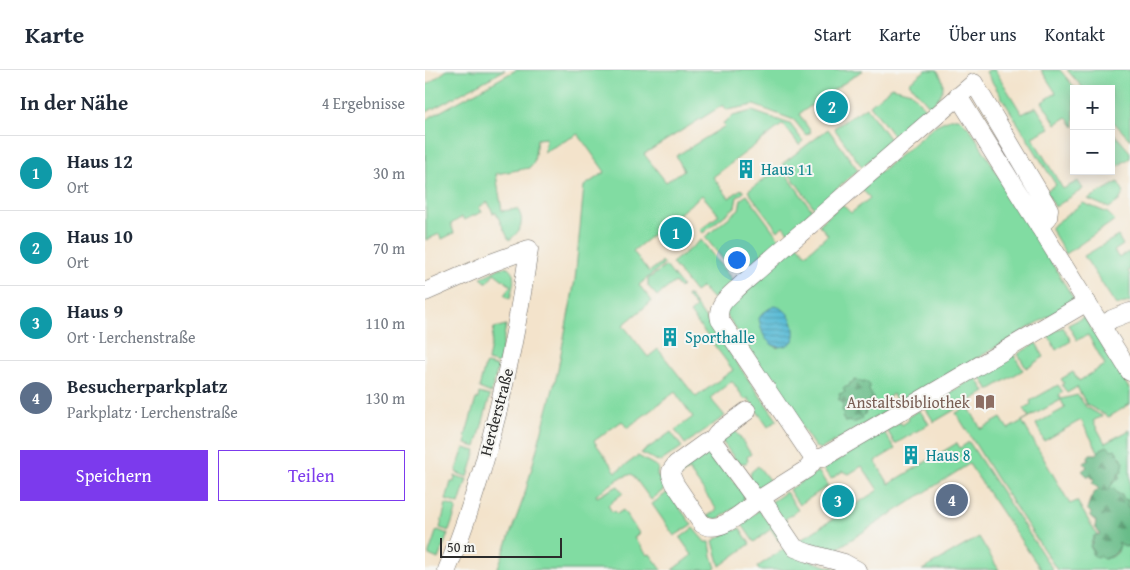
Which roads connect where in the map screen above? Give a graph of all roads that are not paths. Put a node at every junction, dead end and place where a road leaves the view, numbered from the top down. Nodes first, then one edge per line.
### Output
1 (425, 292) edge
2 (1087, 302) junction
3 (1130, 312) edge
4 (1102, 326) junction
5 (1130, 372) edge
6 (747, 411) dead end
7 (712, 440) junction
8 (813, 458) junction
9 (763, 497) junction
10 (447, 570) edge
11 (857, 570) edge

1 - 10 street, Herderstraße
2 - 4 street
2 - 8 street
2 - 8 street
3 - 4 street
4 - 5 street
6 - 7 street
7 - 9 street
7 - 9 street
8 - 9 street
9 - 11 street

